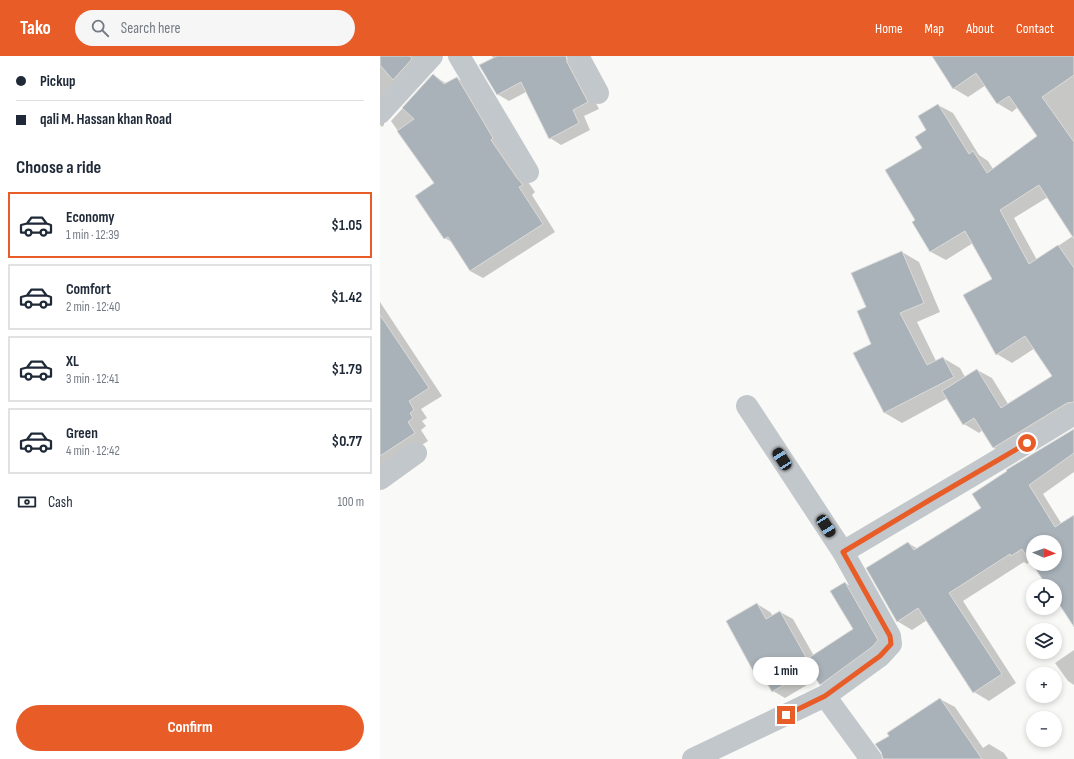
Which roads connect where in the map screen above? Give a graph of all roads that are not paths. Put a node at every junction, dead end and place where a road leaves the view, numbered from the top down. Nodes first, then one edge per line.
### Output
1 (432, 56) edge
2 (459, 56) edge
3 (578, 56) edge
4 (598, 93) dead end
5 (380, 113) edge
6 (528, 172) dead end
7 (747, 406) dead end
8 (1074, 414) edge
9 (416, 453) dead end
10 (380, 479) edge
11 (843, 552) junction
12 (825, 696) junction
13 (693, 759) edge
14 (871, 759) edge

1 - 5 street
2 - 6 street
3 - 4 street
7 - 11 street
8 - 11 street
9 - 10 street
11 - 12 street
12 - 13 street
12 - 14 street

